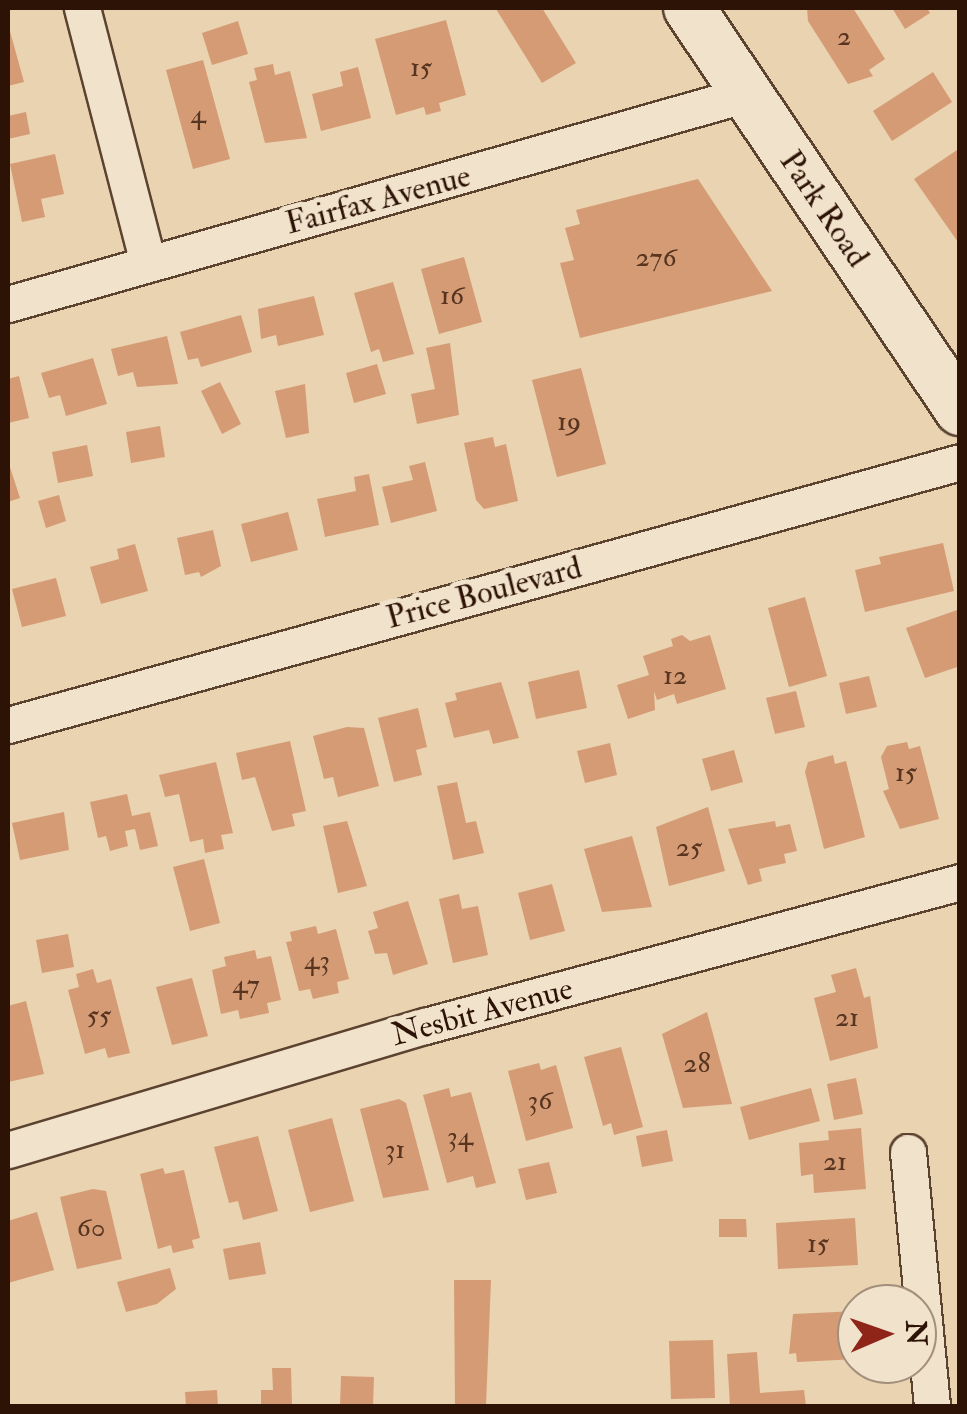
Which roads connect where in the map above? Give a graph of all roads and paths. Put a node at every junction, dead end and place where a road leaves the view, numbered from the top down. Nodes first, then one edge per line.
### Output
1 (82, 8) edge
2 (688, 8) edge
3 (748, 94) junction
4 (148, 264) junction
5 (8, 304) edge
6 (960, 410) edge
7 (960, 462) edge
8 (8, 725) edge
9 (960, 882) edge
10 (8, 1150) edge
11 (908, 1152) dead end
12 (932, 1406) edge

1 - 4 street
2 - 3 main road, Park Road
3 - 4 street, Fairfax Avenue
3 - 6 main road, Park Road
4 - 5 street, Fairfax Avenue
7 - 8 street, Price Boulevard
9 - 10 street, Nesbit Avenue
11 - 12 street

